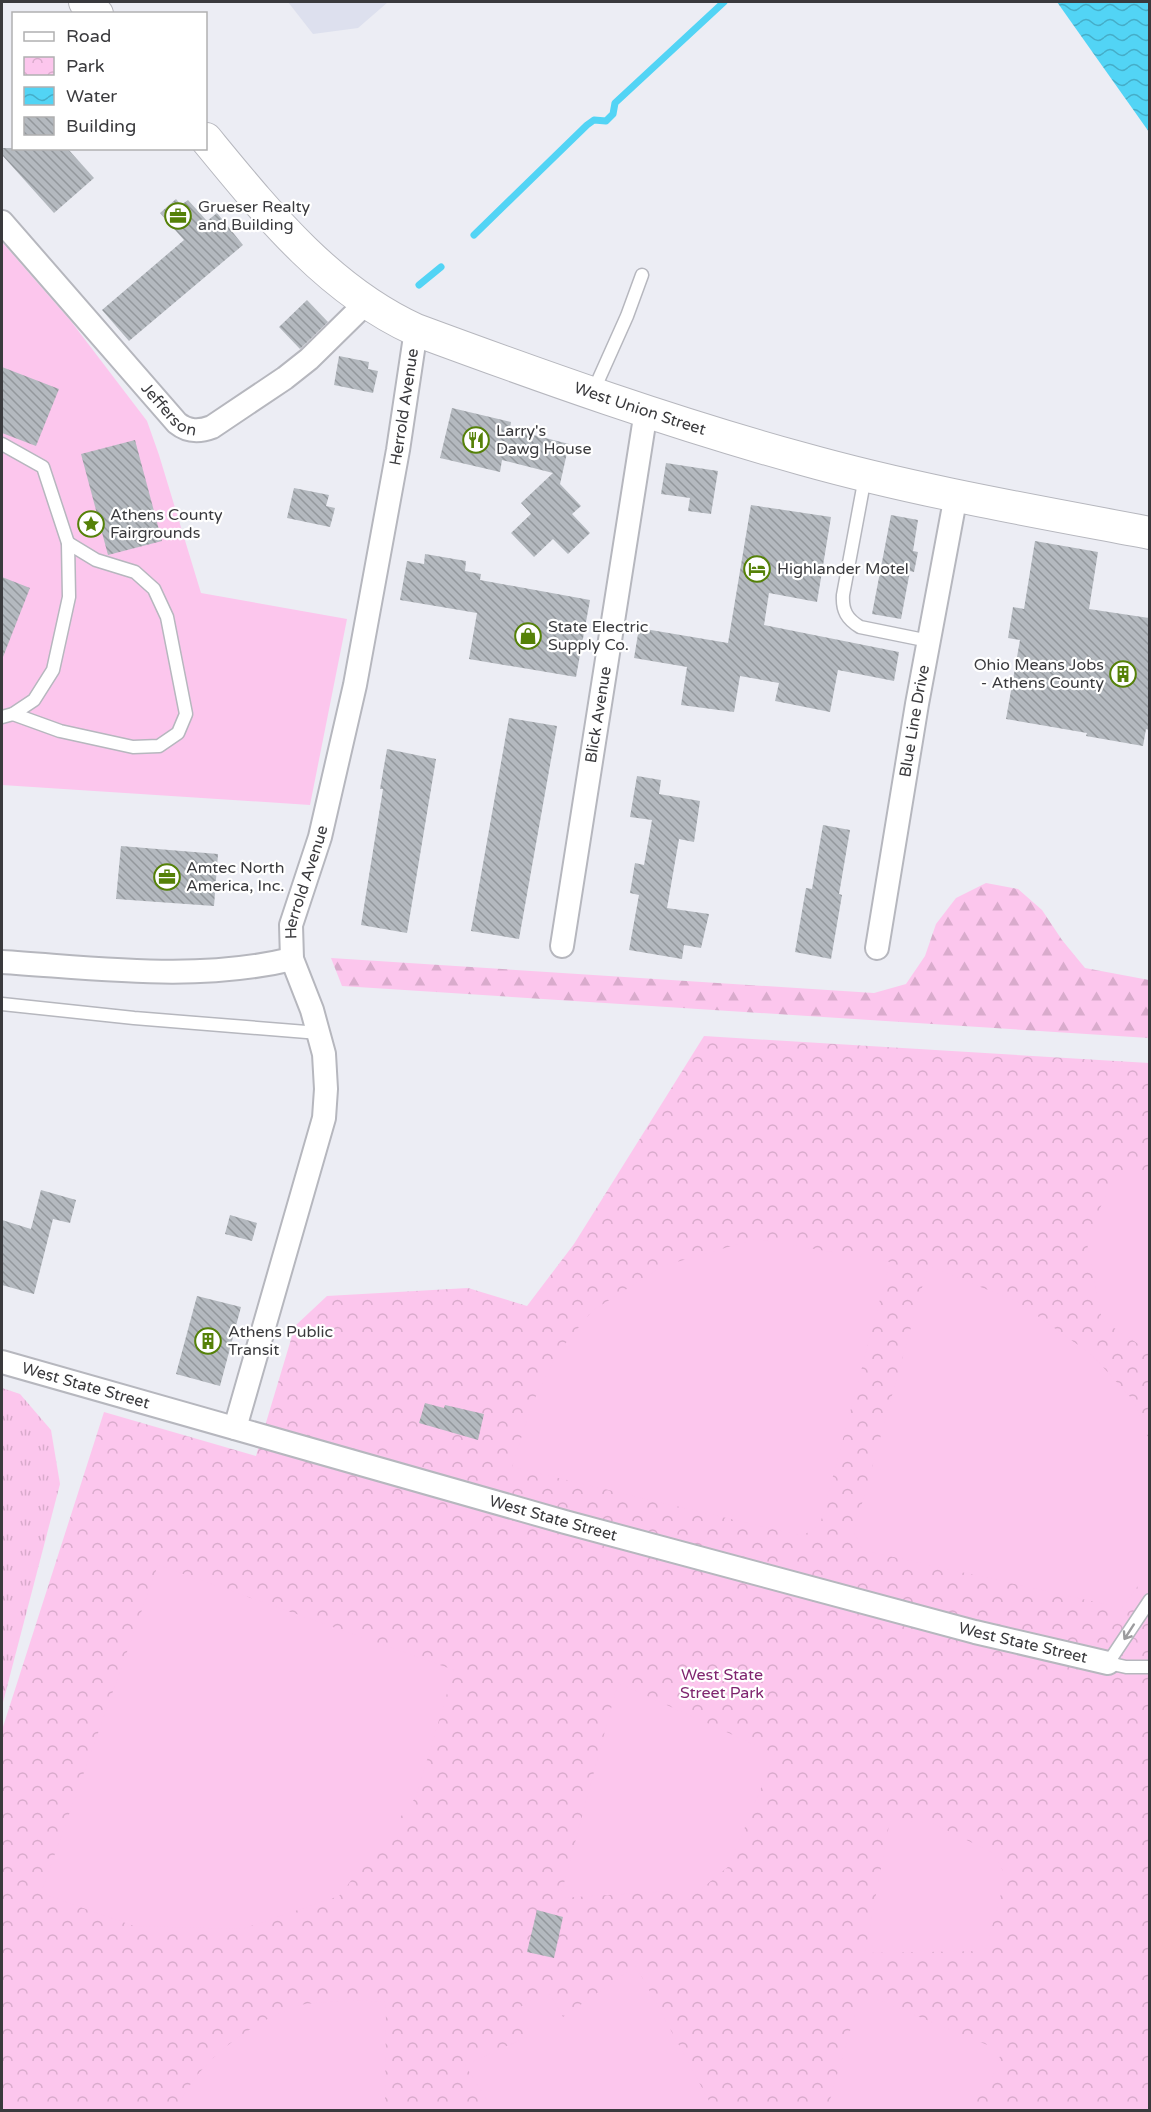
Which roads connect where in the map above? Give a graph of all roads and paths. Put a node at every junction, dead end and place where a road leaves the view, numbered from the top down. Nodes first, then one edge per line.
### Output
1 (207, 140) edge
2 (2, 222) edge
3 (642, 275) dead end
4 (366, 303) junction
5 (416, 330) junction
6 (593, 393) junction
7 (646, 411) junction
8 (2, 444) edge
9 (865, 474) junction
10 (956, 495) junction
11 (1149, 534) edge
12 (68, 543) junction
13 (929, 641) junction
14 (7, 715) edge
15 (562, 946) dead end
16 (877, 948) dead end
17 (292, 959) junction
18 (2, 962) edge
19 (2, 1004) edge
20 (319, 1033) junction
21 (2, 1362) edge
22 (235, 1428) junction
23 (1149, 1600) edge
24 (1108, 1663) junction
25 (1149, 1667) edge

1 - 4 main road, West Union Street
2 - 4 street, Jefferson
3 - 6 lane
4 - 5 main road, West Union Street
5 - 6 main road, West Union Street
5 - 17 street, Herrold Avenue
6 - 7 main road, West Union Street
7 - 9 main road, West Union Street
7 - 15 street, Blick Avenue
8 - 12 lane
9 - 10 main road, West Union Street
9 - 13 lane
10 - 11 main road, West Union Street
10 - 13 street, Blue Line Drive
12 - 14 lane
12 - 14 lane
13 - 16 street, Blue Line Drive
17 - 18 street
17 - 20 street, Herrold Avenue
19 - 20 lane
20 - 22 street, Herrold Avenue
21 - 22 street, West State Street
22 - 24 street, West State Street
23 -> 24 lane
24 - 25 lane

